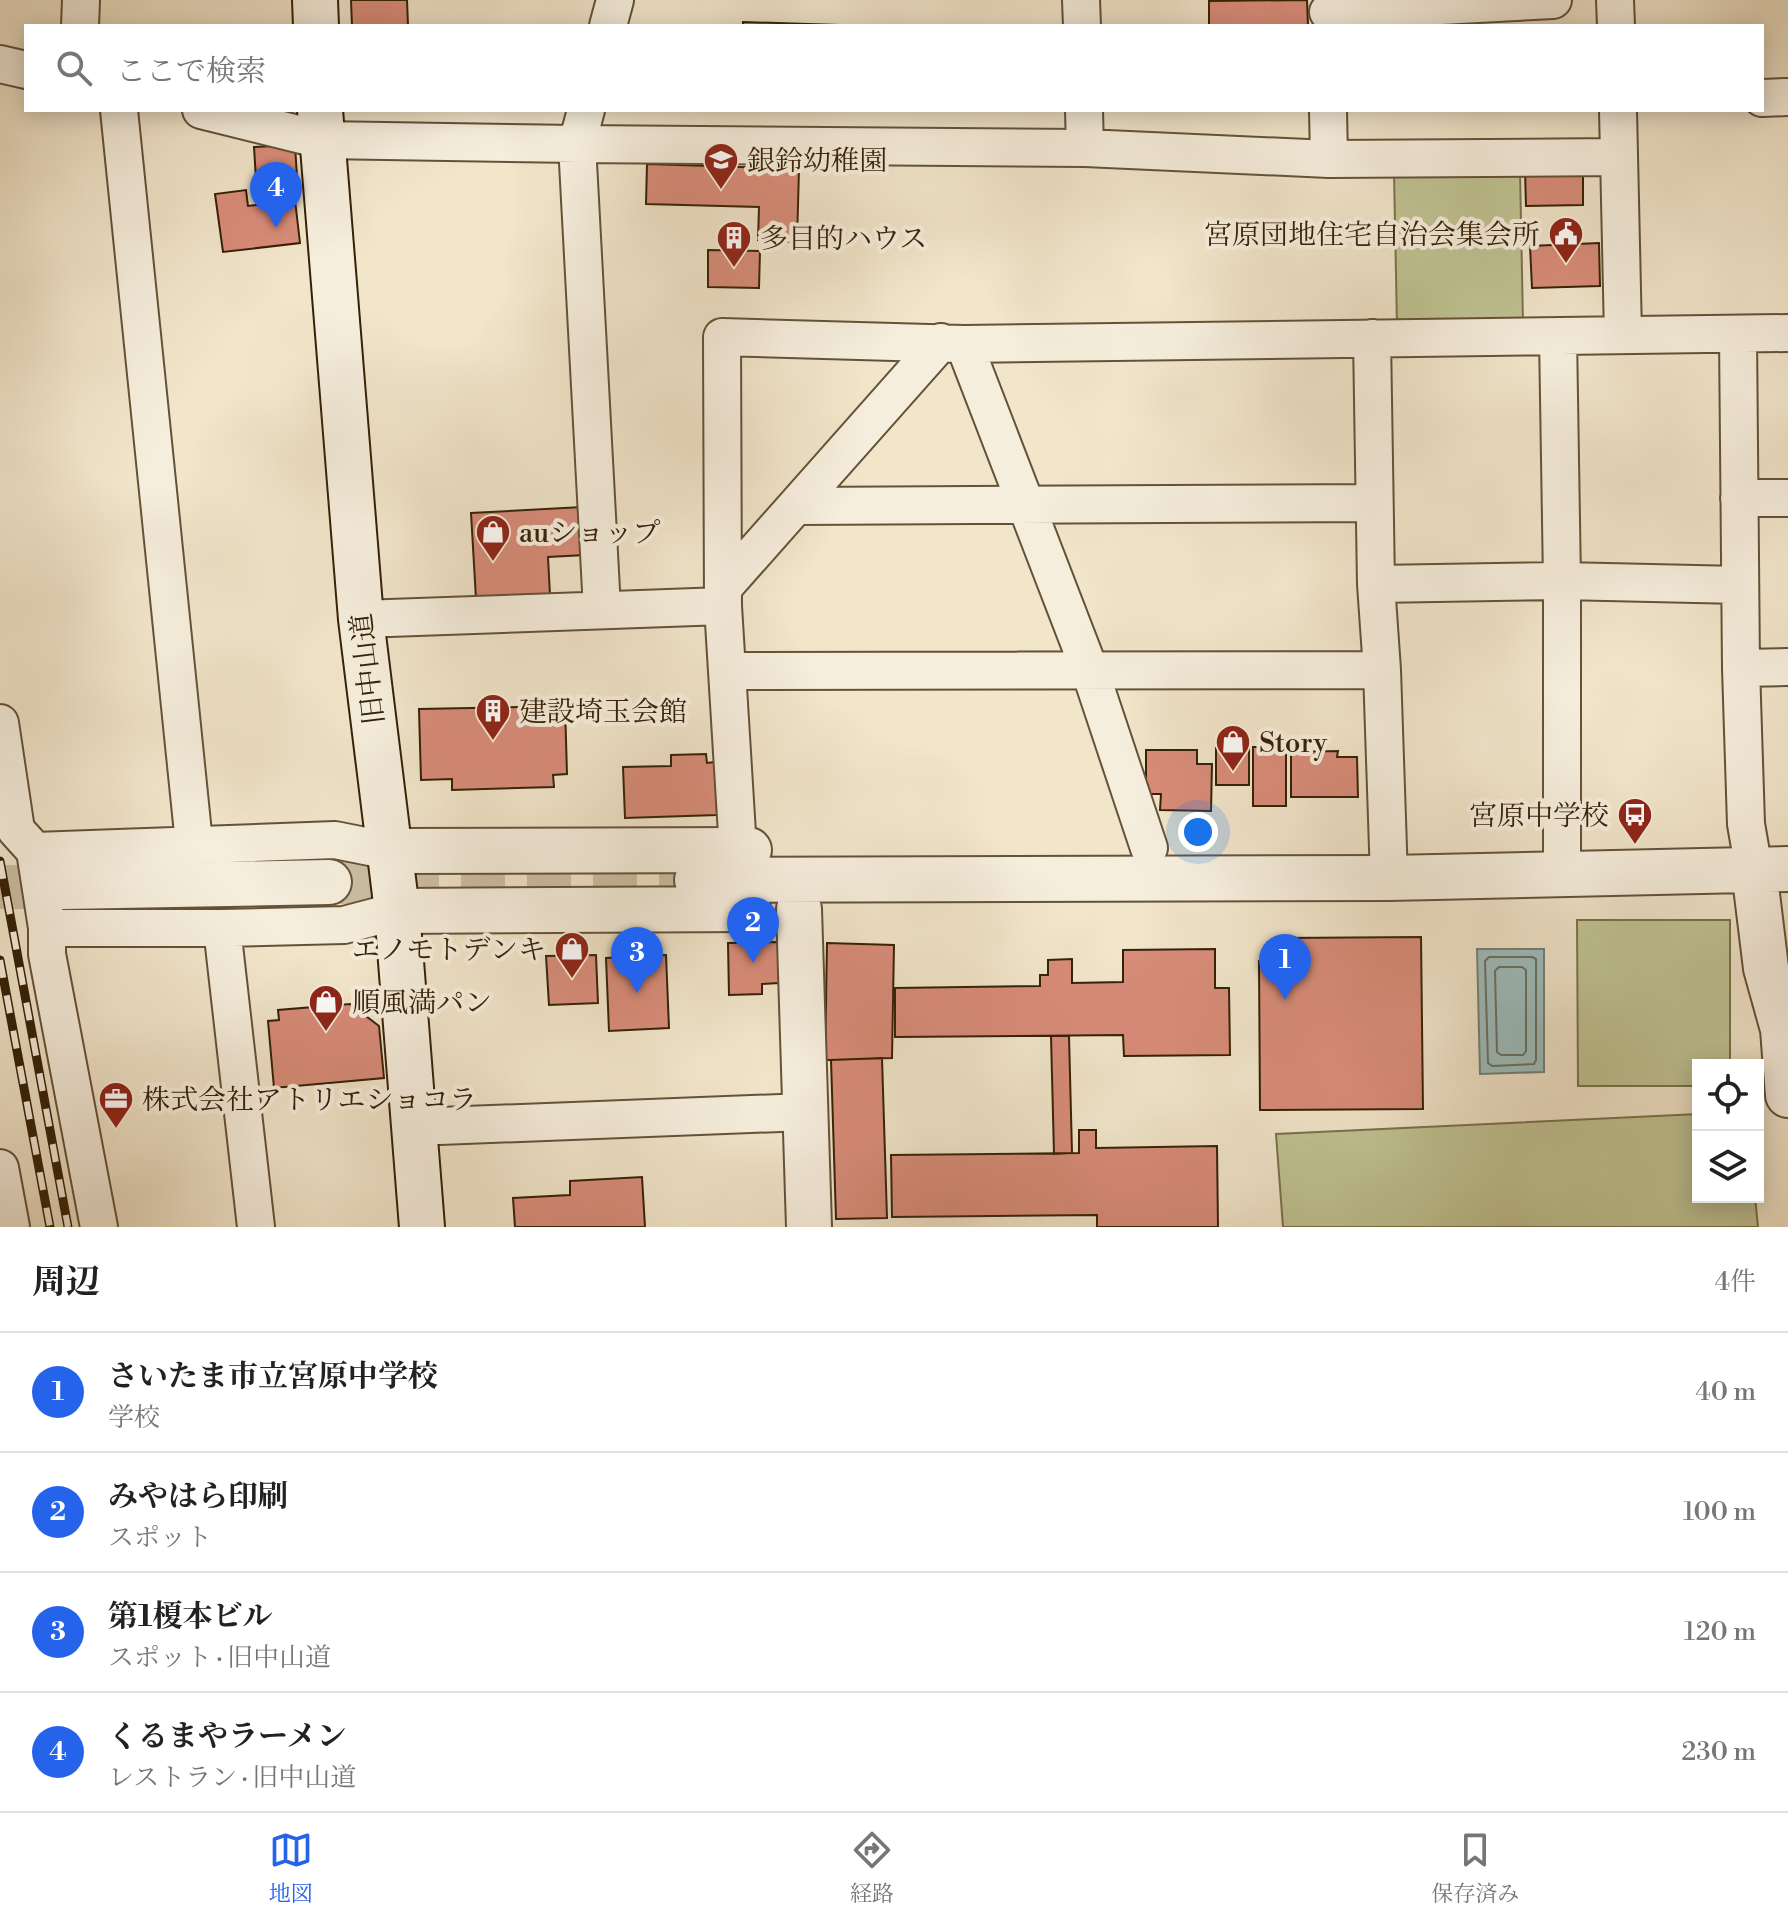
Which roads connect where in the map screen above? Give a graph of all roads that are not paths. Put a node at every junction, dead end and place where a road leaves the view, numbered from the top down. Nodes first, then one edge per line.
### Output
1 (81, 0) edge
2 (315, 0) edge
3 (615, 0) edge
4 (1081, 0) edge
5 (1553, 0) edge
6 (1615, 0) edge
7 (1328, 13) edge
8 (80, 24) edge
9 (316, 24) edge
10 (609, 24) edge
11 (1082, 24) edge
12 (1616, 24) edge
13 (0, 64) edge
14 (24, 70) edge
15 (1788, 97) edge
16 (1764, 98) edge
17 (119, 112) edge
18 (217, 112) edge
19 (1084, 112) edge
20 (1328, 112) edge
21 (1618, 112) edge
22 (321, 125) edge
23 (581, 127) edge
24 (1085, 148) junction
25 (1619, 157) junction
26 (1329, 159) junction
27 (1788, 333) edge
28 (1738, 334) junction
29 (1623, 335) junction
30 (1558, 336) junction
31 (1372, 338) junction
32 (952, 343) junction
33 (1739, 498) junction
34 (1788, 498) edge
35 (1374, 503) junction
36 (798, 506) junction
37 (1026, 506) junction
38 (1562, 581) junction
39 (1376, 584) junction
40 (1740, 585) junction
41 (723, 597) junction
42 (602, 609) junction
43 (361, 619) junction
44 (1788, 667) edge
45 (1741, 668) junction
46 (1382, 670) junction
47 (728, 671) junction
48 (1090, 671) junction
49 (0, 723) edge
50 (194, 843) junction
51 (1149, 848) junction
52 (581, 850) junction
53 (738, 850) junction
54 (35, 851) junction
55 (390, 851) junction
56 (1771, 869) edge
57 (1562, 874) junction
58 (1389, 878) junction
59 (697, 880) tunnel mouth
60 (329, 882) tunnel mouth
61 (64, 887) tunnel mouth
62 (799, 909) junction
63 (581, 910) junction
64 (397, 911) junction
65 (47, 928) junction
66 (222, 928) junction
67 (1788, 1095) edge
68 (805, 1112) junction
69 (414, 1127) junction
70 (0, 1168) edge
71 (11, 1227) edge
72 (99, 1227) edge
73 (256, 1227) edge
74 (422, 1227) edge
75 (809, 1227) edge

1 - 8 street
2 - 9 street
3 - 10 street
4 - 11 street
5 - 7 street
6 - 12 street
13 - 14 street
15 - 16 street
17 - 50 street
18 - 22 street
19 - 24 street
20 - 26 street
21 - 25 street
22 - 23 street
22 - 43 street, 旧中山道
23 - 24 street
23 - 42 street
24 - 26 street
25 - 26 street
25 - 29 street
27 - 28 street
28 - 29 street
28 - 33 street
29 - 30 street
30 - 31 street
30 - 38 street
31 - 32 street
31 - 35 street
32 - 36 street
32 - 37 street
32 - 41 street
33 - 34 street
33 - 40 street
35 - 37 street
35 - 39 street
36 - 37 street
36 - 41 street
37 - 48 street
38 - 39 street
38 - 40 street
38 - 57 street
39 - 46 street
40 - 45 street
41 - 42 street
41 - 47 street
42 - 43 street
43 - 55 street, 旧中山道
44 - 45 street
45 - 56 street
46 - 48 street
46 - 58 street
47 - 48 street
47 - 53 street
48 - 51 street
49 - 54 street
50 - 54 street
50 - 55 street
51 - 53 street
51 - 58 street
52 - 53 street
52 - 55 street
52 - 63 street
54 - 65 street
55 - 64 street, 旧中山道
56 - 57 street
56 - 67 street
57 - 58 street
58 - 59 street
58 - 62 street
60 - 61 street
62 - 63 street
62 - 68 street
63 - 64 street
64 - 66 street
64 - 69 street, 旧中山道
65 - 66 street
65 - 72 street
66 - 73 street
68 - 69 street
68 - 75 street
69 - 74 street, 旧中山道
70 - 71 street

